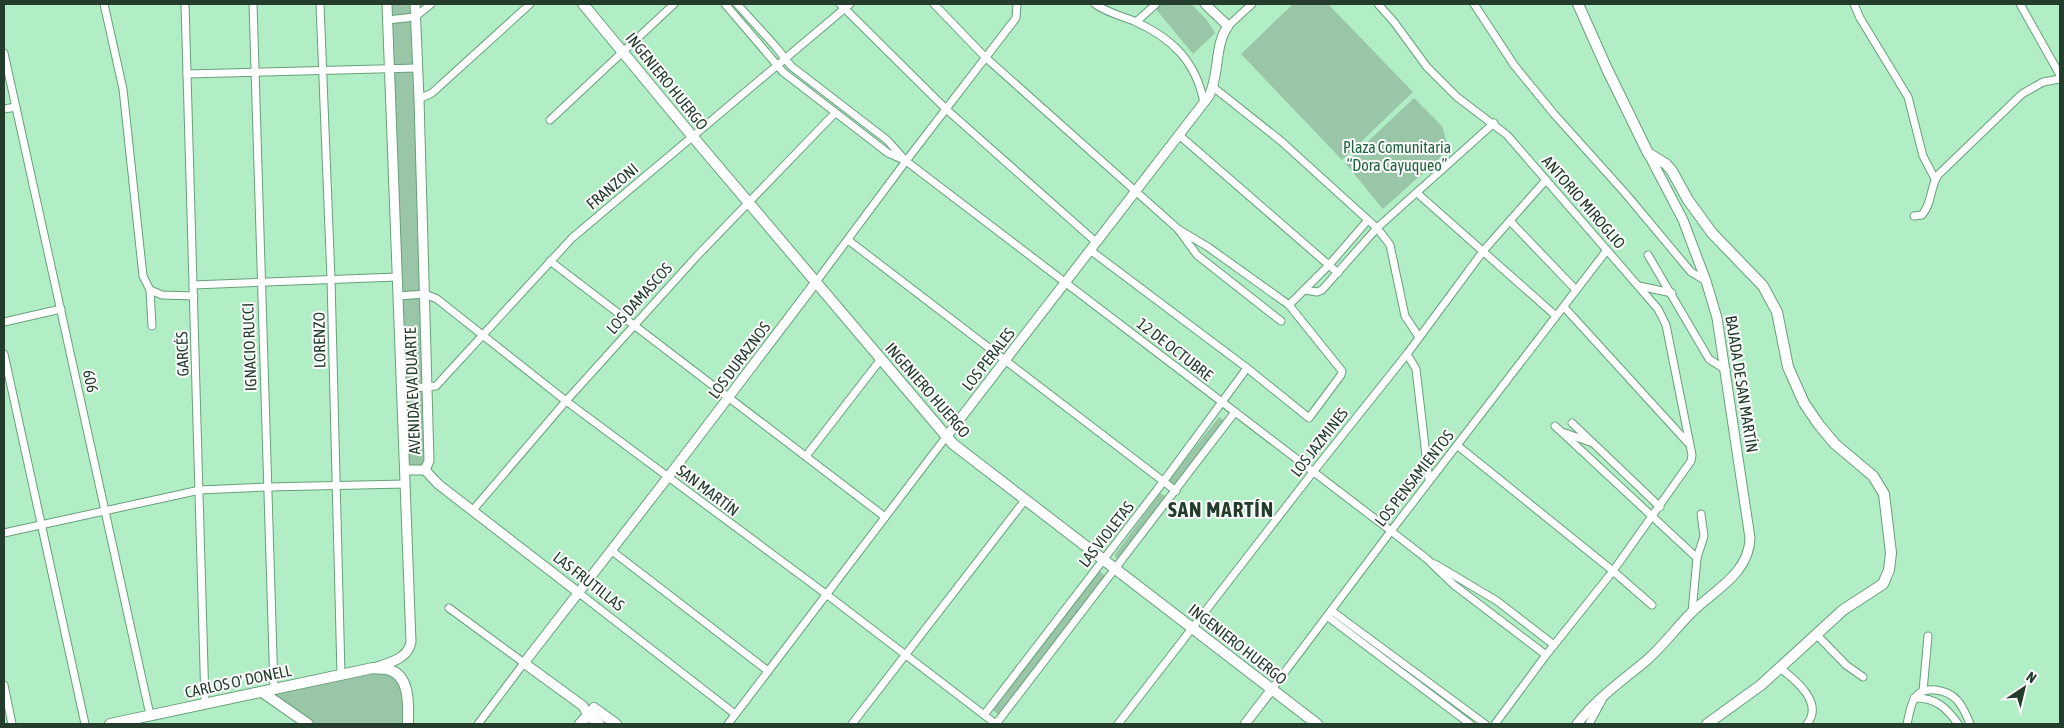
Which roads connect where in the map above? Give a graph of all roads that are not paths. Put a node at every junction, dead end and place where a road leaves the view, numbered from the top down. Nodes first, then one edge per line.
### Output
1 (104, 4) edge
2 (185, 4) edge
3 (253, 4) edge
4 (320, 4) edge
5 (387, 4) edge
6 (415, 4) edge
7 (432, 4) edge
8 (530, 4) edge
9 (583, 4) edge
10 (674, 4) edge
11 (725, 4) edge
12 (737, 4) edge
13 (934, 4) edge
14 (1094, 4) edge
15 (1156, 4) edge
16 (1205, 4) edge
17 (1252, 4) edge
18 (1378, 4) edge
19 (1474, 4) edge
20 (1578, 4) edge
21 (1854, 4) edge
22 (2020, 4) edge
23 (845, 5) edge
24 (1017, 7) edge
25 (415, 17) junction
26 (387, 20) junction
27 (1136, 22) junction
28 (1228, 26) junction
29 (623, 51) junction
30 (4, 53) edge
31 (985, 57) junction
32 (784, 58) junction
33 (776, 64) junction
34 (417, 68) junction
35 (389, 69) junction
36 (323, 71) junction
37 (254, 73) junction
38 (187, 74) junction
39 (2060, 77) edge
40 (1213, 87) junction
41 (419, 99) junction
42 (1204, 103) junction
43 (16, 107) junction
44 (4, 109) edge
45 (946, 109) junction
46 (834, 113) junction
47 (550, 120) dead end
48 (1494, 124) junction
49 (1178, 135) junction
50 (693, 136) junction
51 (1648, 153) junction
52 (906, 160) junction
53 (1935, 179) junction
54 (1546, 180) junction
55 (1135, 191) junction
56 (1417, 192) junction
57 (750, 202) junction
58 (1914, 216) dead end
59 (1368, 220) junction
60 (1510, 221) junction
61 (1378, 228) junction
62 (1178, 229) junction
63 (848, 240) junction
64 (1096, 242) junction
65 (1090, 250) junction
66 (1484, 250) junction
67 (1607, 250) junction
68 (1648, 255) dead end
69 (550, 261) junction
70 (1329, 265) junction
71 (1338, 273) junction
72 (398, 277) junction
73 (331, 279) junction
74 (1706, 281) junction
75 (260, 282) junction
76 (816, 282) junction
77 (1066, 282) junction
78 (193, 285) junction
79 (1639, 286) junction
80 (150, 290) junction
81 (1304, 290) junction
82 (1576, 290) junction
83 (1672, 293) junction
84 (424, 294) junction
85 (194, 296) junction
86 (398, 296) junction
87 (1289, 305) junction
88 (1564, 307) junction
89 (60, 309) junction
90 (1556, 316) junction
91 (1281, 321) dead end
92 (4, 322) edge
93 (152, 326) dead end
94 (633, 326) junction
95 (482, 334) junction
96 (1419, 337) junction
97 (4, 354) edge
98 (1406, 354) junction
99 (881, 359) junction
100 (1006, 360) junction
101 (1247, 368) junction
102 (1726, 370) junction
103 (427, 387) junction
104 (402, 390) junction
105 (729, 398) junction
106 (566, 401) junction
107 (1223, 403) junction
108 (1234, 412) junction
109 (1572, 423) dead end
110 (1555, 426) dead end
111 (1561, 432) junction
112 (946, 437) junction
113 (1593, 443) junction
114 (1690, 444) junction
115 (1458, 446) junction
116 (806, 456) junction
117 (405, 470) junction
118 (425, 470) junction
119 (1312, 472) junction
120 (668, 478) junction
121 (1429, 481) junction
122 (1163, 482) junction
123 (405, 484) junction
124 (336, 486) junction
125 (268, 487) junction
126 (200, 490) junction
127 (1176, 491) junction
128 (1025, 500) junction
129 (1660, 507) junction
130 (105, 510) junction
131 (473, 510) junction
132 (1701, 514) dead end
133 (885, 517) junction
134 (1653, 517) junction
135 (41, 524) junction
136 (1390, 531) junction
137 (4, 533) edge
138 (612, 551) junction
139 (1697, 558) junction
140 (1104, 559) junction
141 (1427, 559) junction
142 (1116, 569) junction
143 (1614, 571) junction
144 (579, 593) junction
145 (826, 594) junction
146 (1652, 605) dead end
147 (449, 608) dead end
148 (1692, 612) junction
149 (1330, 614) junction
150 (1194, 628) junction
151 (1816, 634) junction
152 (1928, 636) dead end
153 (1554, 645) junction
154 (906, 655) junction
155 (1546, 656) junction
156 (524, 663) junction
157 (374, 668) junction
158 (1780, 668) junction
159 (768, 671) junction
160 (341, 675) junction
161 (1863, 677) dead end
162 (4, 685) edge
163 (274, 689) junction
164 (1272, 689) junction
165 (1923, 691) junction
166 (262, 692) junction
167 (1606, 693) junction
168 (1914, 698) junction
169 (205, 703) junction
170 (588, 710) junction
171 (735, 714) junction
172 (150, 715) junction
173 (984, 715) junction
174 (131, 722) edge
175 (1810, 723) edge
176 (12, 724) edge
177 (85, 724) edge
178 (113, 724) edge
179 (308, 724) edge
180 (408, 724) edge
181 (478, 724) edge
182 (580, 724) edge
183 (599, 724) edge
184 (615, 724) edge
185 (728, 724) edge
186 (852, 724) edge
187 (996, 724) edge
188 (1118, 724) edge
189 (1245, 724) edge
190 (1317, 724) edge
191 (1470, 724) edge
192 (1485, 724) edge
193 (1495, 724) edge
194 (1577, 724) edge
195 (1589, 724) edge
196 (1707, 724) edge
197 (1907, 724) edge
198 (1958, 724) edge
199 (1970, 724) edge

1 - 80 street
2 - 38 street, GARCÉS
3 - 37 street, IGNACIO RUCCI
4 - 36 street, LORENZO
5 - 26 street, AVENIDA EVA DUARTE
6 - 25 street, AVENIDA EVA DUARTE
7 - 25 street
8 - 41 street
9 - 29 main road, INGENIERO HUERGO
10 - 29 street
11 - 33 street, 12 DE OCTUBRE
12 - 32 street, 12 DE OCTUBRE
13 - 31 street
14 - 27 street
15 - 27 street
16 - 28 street
17 - 28 street, LOS PERALES
18 - 48 street, ANTORIO MIROGLIO
19 - 74 street
20 - 51 main road, BAJADA DE SAN MARTÍN
21 - 53 street
22 - 39 street
23 - 32 street, FRANZONI
23 - 45 street
24 - 31 street, LOS DURAZNOS
25 - 26 street
25 - 34 street, AVENIDA EVA DUARTE
26 - 35 street, AVENIDA EVA DUARTE
27 - 42 street
28 - 40 street, LOS PERALES
29 - 47 street
29 - 50 main road, INGENIERO HUERGO
30 - 43 street, 606
31 - 45 street, LOS DURAZNOS
31 - 55 street
32 - 33 street, FRANZONI
32 - 52 street, 12 DE OCTUBRE
33 - 46 street, 12 DE OCTUBRE
33 - 50 street, FRANZONI
34 - 35 street
34 - 41 street, AVENIDA EVA DUARTE
35 - 36 street
35 - 72 street, AVENIDA EVA DUARTE
36 - 37 street
36 - 73 street, LORENZO
37 - 38 street
37 - 75 street, IGNACIO RUCCI
38 - 78 street, GARCÉS
39 - 53 street
40 - 42 street, LOS PERALES
40 - 59 street
41 - 84 street, AVENIDA EVA DUARTE
42 - 49 street, LOS PERALES
43 - 44 street
43 - 89 street, 606
45 - 52 street, LOS DURAZNOS
45 - 64 street
46 - 52 street, 12 DE OCTUBRE
46 - 57 street, LOS DAMASCOS
48 - 54 street, ANTORIO MIROGLIO
48 - 56 street
49 - 55 street, LOS PERALES
49 - 70 street
50 - 57 main road, INGENIERO HUERGO
50 - 69 street, FRANZONI
51 - 74 street, BAJADA DE SAN MARTÍN
51 - 151 main road
52 - 63 street, LOS DURAZNOS
52 - 77 street, 12 DE OCTUBRE
53 - 58 street
54 - 60 street, LOS JAZMINES
54 - 67 street, ANTORIO MIROGLIO
55 - 62 street
55 - 64 street, LOS PERALES
56 - 61 street
56 - 66 street
57 - 76 main road, INGENIERO HUERGO
57 - 94 street, LOS DAMASCOS
59 - 61 street
59 - 70 street
60 - 66 street, LOS JAZMINES
60 - 82 street
61 - 71 street
61 - 96 street
62 - 87 street
62 - 91 street
63 - 76 street, LOS DURAZNOS
63 - 100 street
64 - 65 street, LOS PERALES
65 - 77 street, LOS PERALES
65 - 101 street
66 - 90 street
66 - 96 street, LOS JAZMINES
67 - 79 street, ANTORIO MIROGLIO
67 - 82 street, LOS PENSAMIENTOS
68 - 83 street
69 - 94 street
69 - 95 street, FRANZONI
70 - 71 street
70 - 81 street
71 - 81 street
72 - 73 street
72 - 86 street, AVENIDA EVA DUARTE
73 - 75 street
73 - 124 street, LORENZO
74 - 102 street, BAJADA DE SAN MARTÍN
75 - 78 street
75 - 125 street, IGNACIO RUCCI
76 - 99 main road, INGENIERO HUERGO
76 - 105 street, LOS DURAZNOS
77 - 100 street, LOS PERALES
77 - 107 street, 12 DE OCTUBRE
78 - 85 street, GARCÉS
79 - 83 street
79 - 114 street, ANTORIO MIROGLIO
80 - 85 street
80 - 93 street
81 - 87 street
82 - 88 street, LOS PENSAMIENTOS
83 - 102 street
84 - 86 street
84 - 95 street, SAN MARTÍN
84 - 103 street, AVENIDA EVA DUARTE
85 - 126 street, GARCÉS
86 - 104 street, AVENIDA EVA DUARTE
87 - 101 street
88 - 90 street, LOS PENSAMIENTOS
88 - 114 street
89 - 92 street
89 - 130 street, 606
90 - 115 street, LOS PENSAMIENTOS
94 - 105 street
94 - 106 street, LOS DAMASCOS
95 - 103 street, FRANZONI
95 - 106 street, SAN MARTÍN
96 - 98 street, LOS JAZMINES
97 - 135 street
98 - 119 street, LOS JAZMINES
98 - 121 street
99 - 112 main road, INGENIERO HUERGO
99 - 116 street
100 - 112 street, LOS PERALES
100 - 122 street
101 - 107 street, LAS VIOLETAS
102 - 148 street, BAJADA DE SAN MARTÍN
103 - 104 street, FRANZONI
103 - 118 street, AVENIDA EVA DUARTE
104 - 117 street, AVENIDA EVA DUARTE
105 - 116 street
105 - 120 street, LOS DURAZNOS
106 - 120 street, SAN MARTÍN
106 - 131 street, LOS DAMASCOS
107 - 108 street, 12 DE OCTUBRE
107 - 122 street, LAS VIOLETAS
108 - 119 street, 12 DE OCTUBRE
108 - 127 street, LAS VIOLETAS
109 - 113 street
110 - 111 street
111 - 113 street
111 - 134 street
112 - 128 main road, INGENIERO HUERGO
112 - 133 street, LOS PERALES
113 - 129 street
114 - 129 street, ANTORIO MIROGLIO
115 - 121 street, LOS PENSAMIENTOS
115 - 143 street
116 - 133 street
117 - 118 street, AVENIDA EVA DUARTE
117 - 123 street
118 - 131 street, LAS FRUTILLAS
119 - 136 street, 12 DE OCTUBRE
119 - 150 street, LOS JAZMINES
120 - 138 street, LOS DURAZNOS
120 - 145 street, SAN MARTÍN
121 - 136 street, LOS PENSAMIENTOS
122 - 127 street
122 - 140 street, LAS VIOLETAS
123 - 124 street
123 - 157 street
124 - 125 street
124 - 160 street, LORENZO
125 - 126 street
125 - 163 street, IGNACIO RUCCI
126 - 130 street
126 - 169 street, GARCÉS
127 - 142 street, LAS VIOLETAS
128 - 140 main road, INGENIERO HUERGO
128 - 154 street
129 - 134 street
130 - 135 street
130 - 172 street, 606
131 - 144 street, LAS FRUTILLAS
132 - 139 street
133 - 145 street, LOS PERALES
134 - 139 street
134 - 143 street
135 - 137 street
135 - 177 street
136 - 141 street, 12 DE OCTUBRE
136 - 149 street, LOS PENSAMIENTOS
138 - 144 street, LOS DURAZNOS
138 - 159 street
139 - 148 street
140 - 142 main road, INGENIERO HUERGO
140 - 173 street, LAS VIOLETAS
141 - 153 street, 12 DE OCTUBRE
141 - 155 street, 12 DE OCTUBRE
142 - 150 main road, INGENIERO HUERGO
142 - 187 street, LAS VIOLETAS
143 - 146 street
143 - 153 street
144 - 156 street, LOS DURAZNOS
144 - 171 street, LAS FRUTILLAS
145 - 154 street, SAN MARTÍN
145 - 159 street, LOS PERALES
147 - 156 street
148 - 167 street, BAJADA DE SAN MARTÍN
149 - 164 street, LOS PENSAMIENTOS
149 - 191 street
149 - 192 street
150 - 164 main road, INGENIERO HUERGO
150 - 188 street, LOS JAZMINES
151 - 158 main road
151 - 161 street
152 - 165 street
153 - 155 street
154 - 173 street, SAN MARTÍN
154 - 186 street
155 - 193 street
156 - 170 street
156 - 181 street, LOS DURAZNOS
157 - 160 main road, CARLOS O' DONELL
157 - 180 main road
158 - 175 street
158 - 196 main road
159 - 171 street, LOS PERALES
160 - 163 main road, CARLOS O' DONELL
162 - 176 street
163 - 166 main road, CARLOS O' DONELL
164 - 189 street, LOS PENSAMIENTOS
164 - 190 main road, INGENIERO HUERGO
165 - 168 street
165 - 199 street
166 - 169 main road, CARLOS O' DONELL
166 - 179 main road
167 - 194 street, BAJADA DE SAN MARTÍN
167 - 195 street
168 - 197 street
168 - 198 street
169 - 172 main road, CARLOS O' DONELL
170 - 182 main road
170 - 183 main road
170 - 184 main road
171 - 185 street, LOS PERALES
172 - 174 main road, CARLOS O' DONELL
173 - 187 street, SAN MARTÍN
174 - 178 main road, CARLOS O' DONELL

